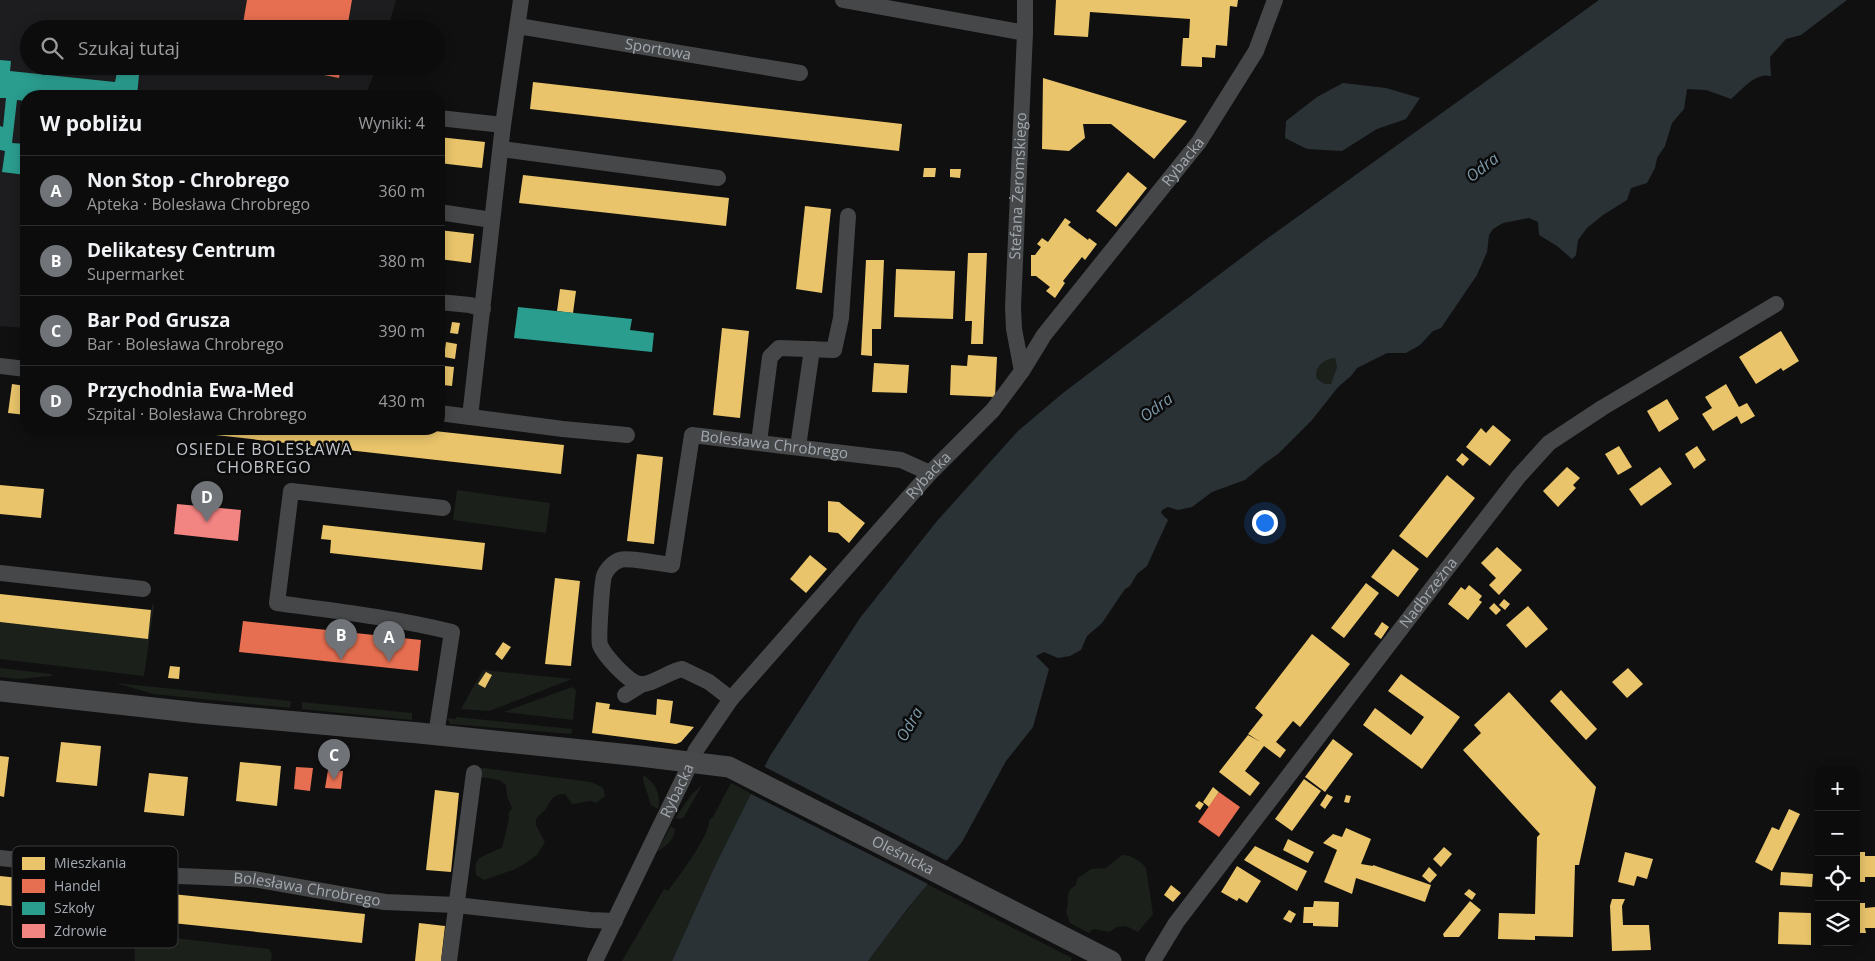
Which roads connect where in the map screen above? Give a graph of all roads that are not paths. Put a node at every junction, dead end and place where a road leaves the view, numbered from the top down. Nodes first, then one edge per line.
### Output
1 (521, 0) edge
2 (843, 0) edge
3 (1025, 0) edge
4 (1275, 0) edge
5 (518, 26) junction
6 (1025, 33) junction
7 (800, 73) dead end
8 (445, 119) edge
9 (503, 125) junction
10 (501, 149) junction
11 (718, 178) dead end
12 (445, 213) edge
13 (848, 216) dead end
14 (492, 220) junction
15 (445, 303) edge
16 (1776, 304) dead end
17 (483, 308) junction
18 (812, 349) junction
19 (0, 366) edge
20 (20, 368) edge
21 (1022, 371) junction
22 (445, 414) edge
23 (470, 417) junction
24 (627, 435) dead end
25 (759, 442) junction
26 (798, 447) junction
27 (930, 473) junction
28 (443, 508) dead end
29 (0, 573) edge
30 (143, 589) dead end
31 (641, 685) junction
32 (0, 691) edge
33 (625, 695) dead end
34 (731, 699) junction
35 (436, 735) junction
36 (690, 762) junction
37 (474, 773) dead end
38 (178, 876) edge
39 (456, 905) junction
40 (615, 921) junction
41 (449, 961) edge
42 (595, 961) edge
43 (1111, 961) edge
44 (1153, 961) edge

1 - 5 street
2 - 6 street
3 - 6 street, Stefana Żeromskiego
4 - 21 street, Rybacka
5 - 7 street, Sportowa
5 - 9 street
6 - 21 street, Stefana Żeromskiego
8 - 9 street
9 - 10 street
10 - 11 street
10 - 14 street
12 - 14 street
13 - 18 street
14 - 17 street
15 - 17 street
16 - 44 street, Nadbrzeżna
17 - 23 street
18 - 25 street
18 - 26 street
19 - 20 street
21 - 27 street, Rybacka
22 - 23 street
23 - 24 street
25 - 26 street, Bolesława Chrobrego
25 - 31 street, Bolesława Chrobrego
26 - 27 street, Bolesława Chrobrego
27 - 34 street, Rybacka
28 - 35 street
29 - 30 street
31 - 33 street
31 - 34 street
32 - 35 main road
34 - 36 street, Rybacka
35 - 36 main road
36 - 40 street, Rybacka
36 - 43 main road, Oleśnicka
37 - 39 street
38 - 39 street, Bolesława Chrobrego
39 - 40 street, Bolesława Chrobrego
39 - 41 street
40 - 42 street, Rybacka

